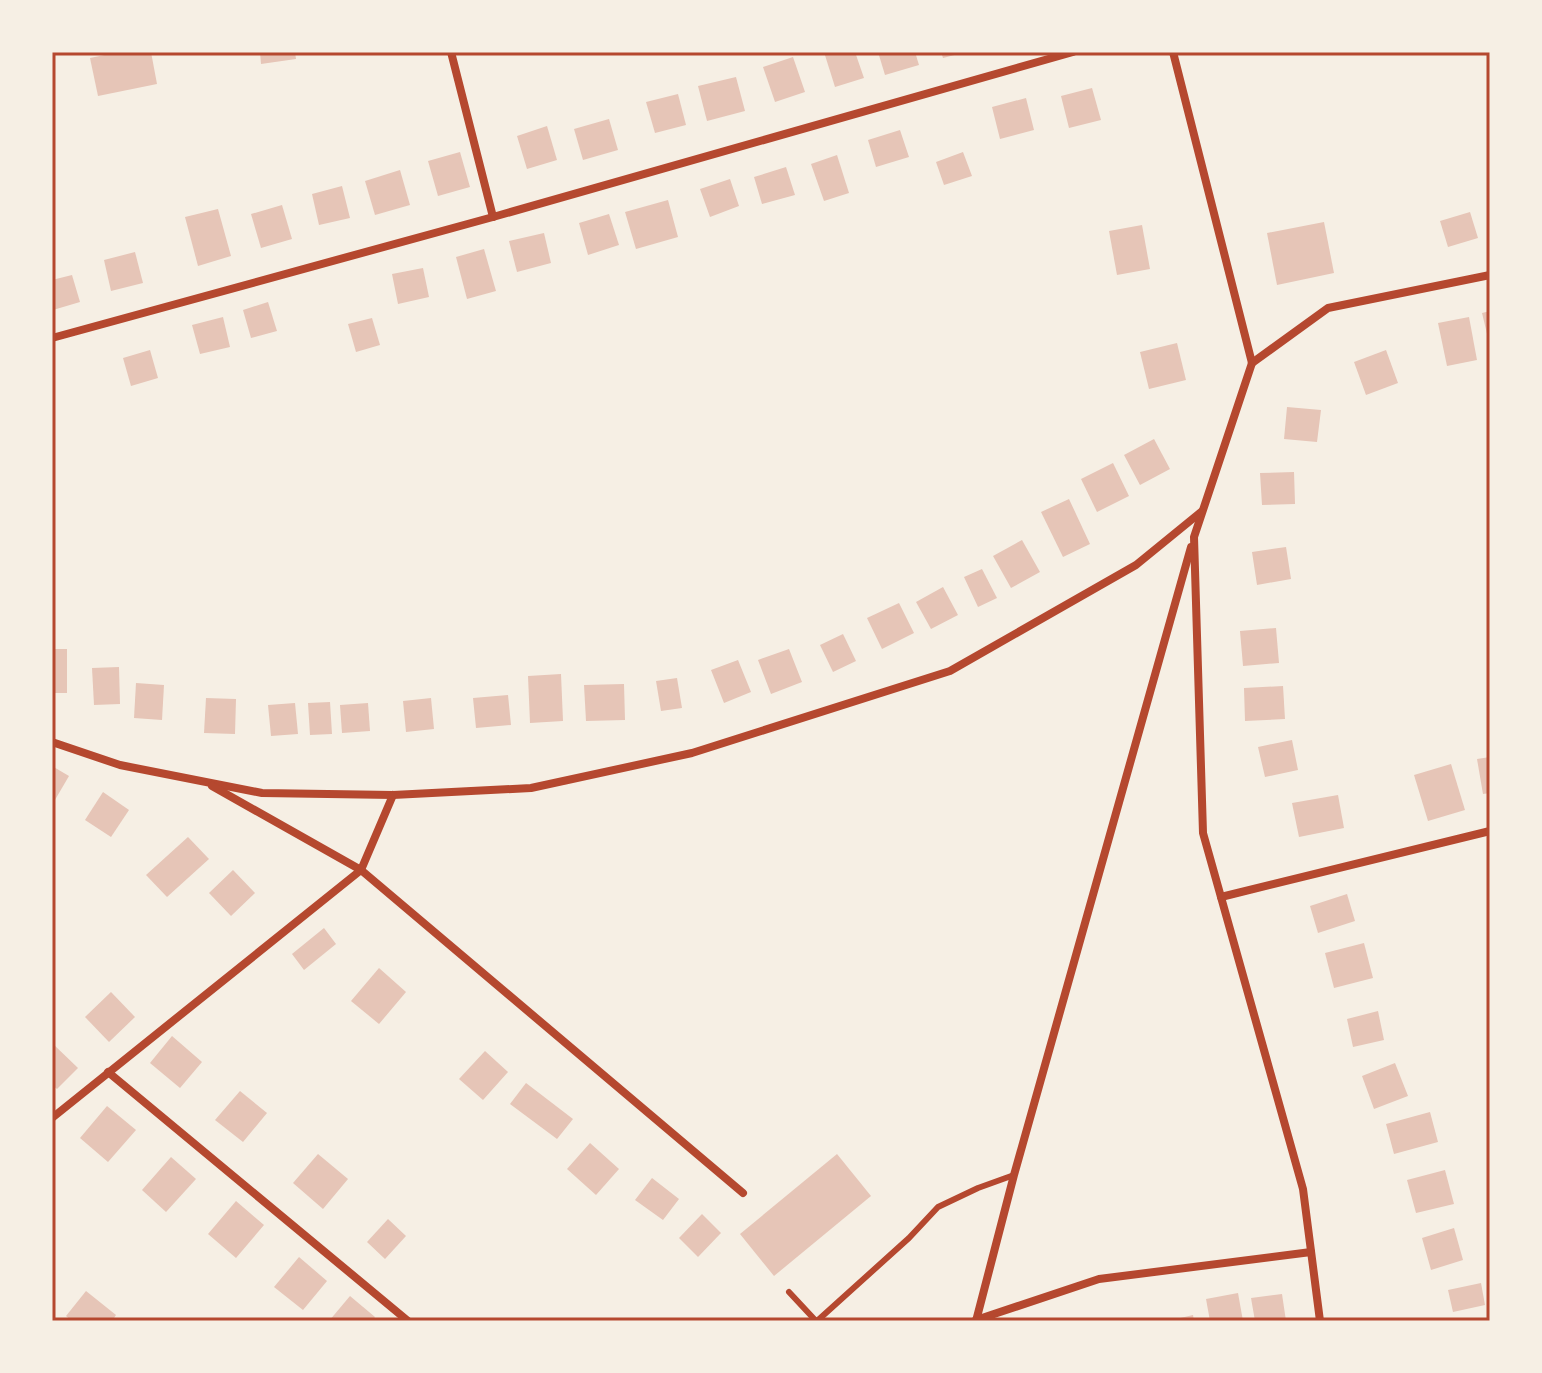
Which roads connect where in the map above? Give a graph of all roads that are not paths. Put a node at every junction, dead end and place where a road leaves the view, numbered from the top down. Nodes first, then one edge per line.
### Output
1 (451, 52) edge
2 (1073, 52) edge
3 (1173, 52) edge
4 (493, 217) junction
5 (1490, 275) edge
6 (52, 338) edge
7 (1252, 363) junction
8 (1203, 510) junction
9 (1194, 537) junction
10 (52, 742) edge
11 (204, 781) junction
12 (393, 795) junction
13 (1490, 831) edge
14 (361, 870) junction
15 (1221, 897) junction
16 (108, 1072) junction
17 (52, 1118) edge
18 (1014, 1175) junction
19 (743, 1193) dead end
20 (1311, 1252) junction
21 (789, 1292) dead end
22 (976, 1320) edge
23 (408, 1321) edge
24 (817, 1321) edge
25 (1320, 1321) edge

1 - 4 street
2 - 4 street
3 - 7 street
4 - 6 street
5 - 7 street
7 - 8 street
8 - 9 street
8 - 12 street
9 - 15 street
9 - 18 street
10 - 11 street
11 - 12 street
11 - 14 street
12 - 14 street
13 - 15 street
14 - 16 street
14 - 19 street
15 - 20 street
16 - 17 street
16 - 23 street
18 - 22 street
18 - 24 lane
20 - 22 street
20 - 25 street
21 - 24 lane

